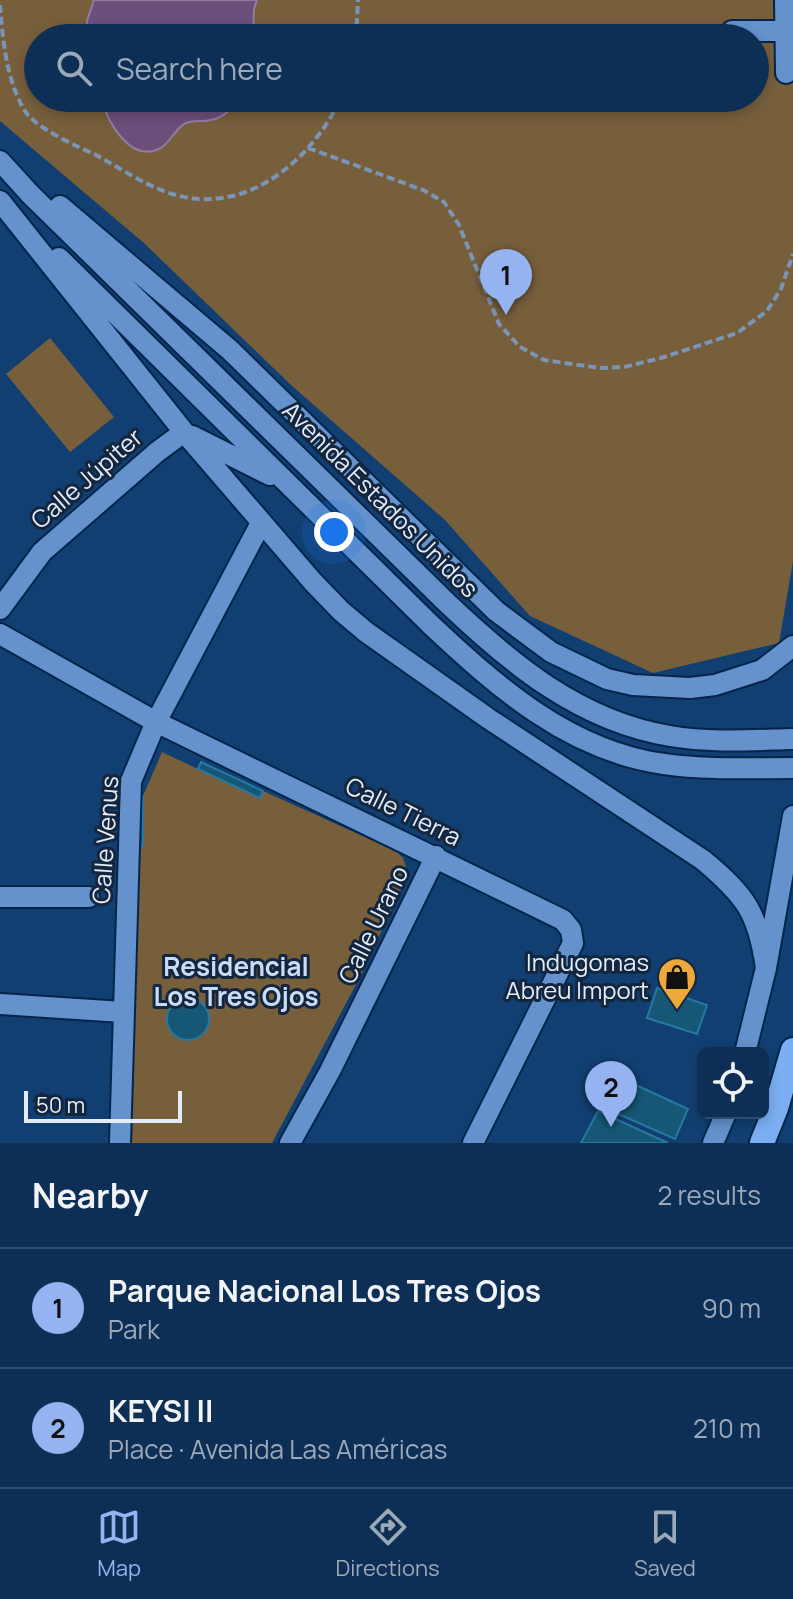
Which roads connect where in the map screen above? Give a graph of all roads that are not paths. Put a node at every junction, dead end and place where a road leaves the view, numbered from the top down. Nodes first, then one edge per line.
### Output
1 (785, 0) edge
2 (769, 31) edge
3 (785, 31) junction
4 (786, 73) dead end
5 (0, 160) edge
6 (0, 200) edge
7 (184, 432) junction
8 (289, 485) junction
9 (261, 523) junction
10 (0, 609) edge
11 (0, 634) edge
12 (793, 646) edge
13 (156, 722) junction
14 (793, 739) edge
15 (793, 768) edge
16 (793, 816) edge
17 (436, 856) junction
18 (0, 897) edge
19 (89, 897) dead end
20 (766, 968) junction
21 (0, 1004) edge
22 (123, 1012) junction
23 (746, 1047) edge
24 (793, 1050) edge
25 (723, 1119) edge
26 (120, 1143) edge
27 (290, 1143) edge
28 (473, 1143) edge
29 (713, 1143) edge
30 (762, 1143) edge

1 - 3 street
2 - 3 street
3 - 4 street
5 - 12 street
5 - 14 street, Avenida Estados Unidos
6 - 7 street
6 - 8 street
7 - 8 street
7 - 9 street
7 - 10 street, Calle Júpiter
8 - 15 street
9 - 13 street, Calle Venus
9 - 20 street
11 - 13 street, Calle Tierra
13 - 17 street, Calle Tierra
13 - 22 street, Calle Venus
16 - 20 street
17 - 27 street, Calle Urano
17 - 28 street, Calle Tierra
18 - 19 street
20 - 23 street
21 - 22 street
22 - 26 street, Calle Venus
24 - 30 highway
25 - 29 street

